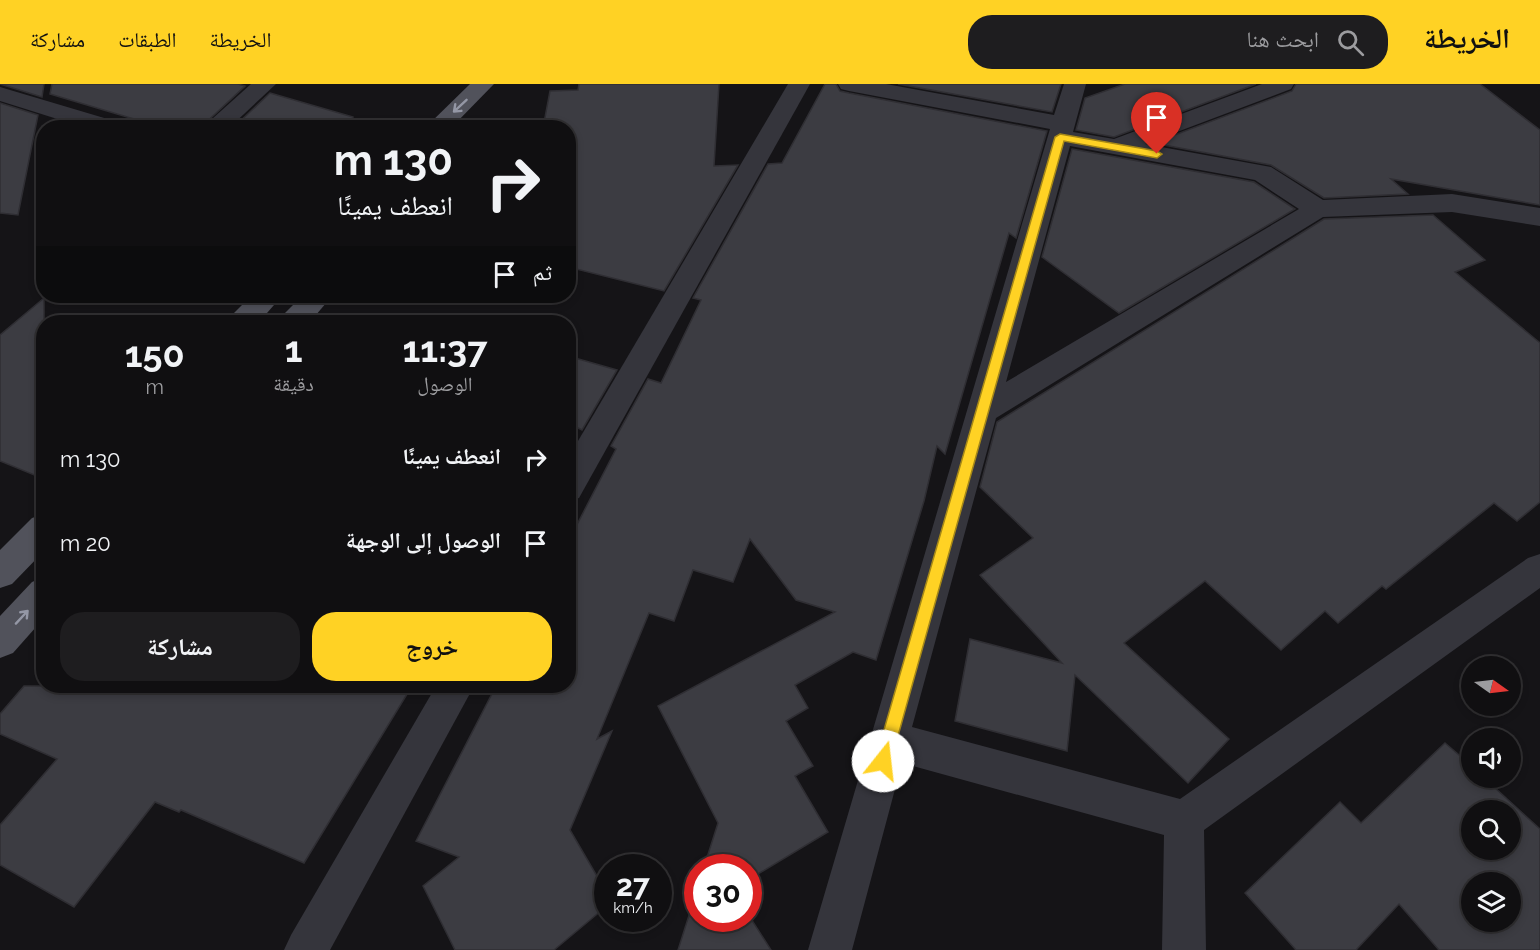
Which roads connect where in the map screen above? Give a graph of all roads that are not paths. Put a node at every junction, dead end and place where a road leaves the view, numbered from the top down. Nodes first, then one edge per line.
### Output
1 (265, 84) edge
2 (483, 84) edge
3 (507, 84) edge
4 (799, 84) edge
5 (849, 84) edge
6 (1075, 84) edge
7 (1283, 84) edge
8 (0, 94) edge
9 (86, 120) edge
10 (223, 120) edge
11 (445, 120) edge
12 (476, 120) edge
13 (1062, 131) junction
14 (1115, 147) junction
15 (1318, 209) junction
16 (1540, 218) edge
17 (261, 303) edge
18 (311, 303) edge
19 (249, 315) edge
20 (300, 315) edge
21 (982, 411) junction
22 (576, 474) edge
23 (36, 536) edge
24 (1540, 569) edge
25 (0, 573) edge
26 (36, 602) edge
27 (0, 641) edge
28 (452, 693) edge
29 (888, 740) junction
30 (1184, 820) junction
31 (306, 950) edge
32 (830, 950) edge
33 (1184, 950) edge

1 - 10 street
2 -> 11 main road
3 - 12 main road
4 - 22 street
5 - 13 street
6 - 13 street
7 - 14 street
8 - 9 street
13 - 14 street
13 - 21 street
14 - 15 street
15 - 16 street
15 - 21 street
17 - 19 main road
18 - 20 main road
21 - 29 street
23 - 25 main road
24 - 30 street
27 -> 26 main road
28 - 31 street
29 - 30 street
29 - 32 street
30 - 33 street

